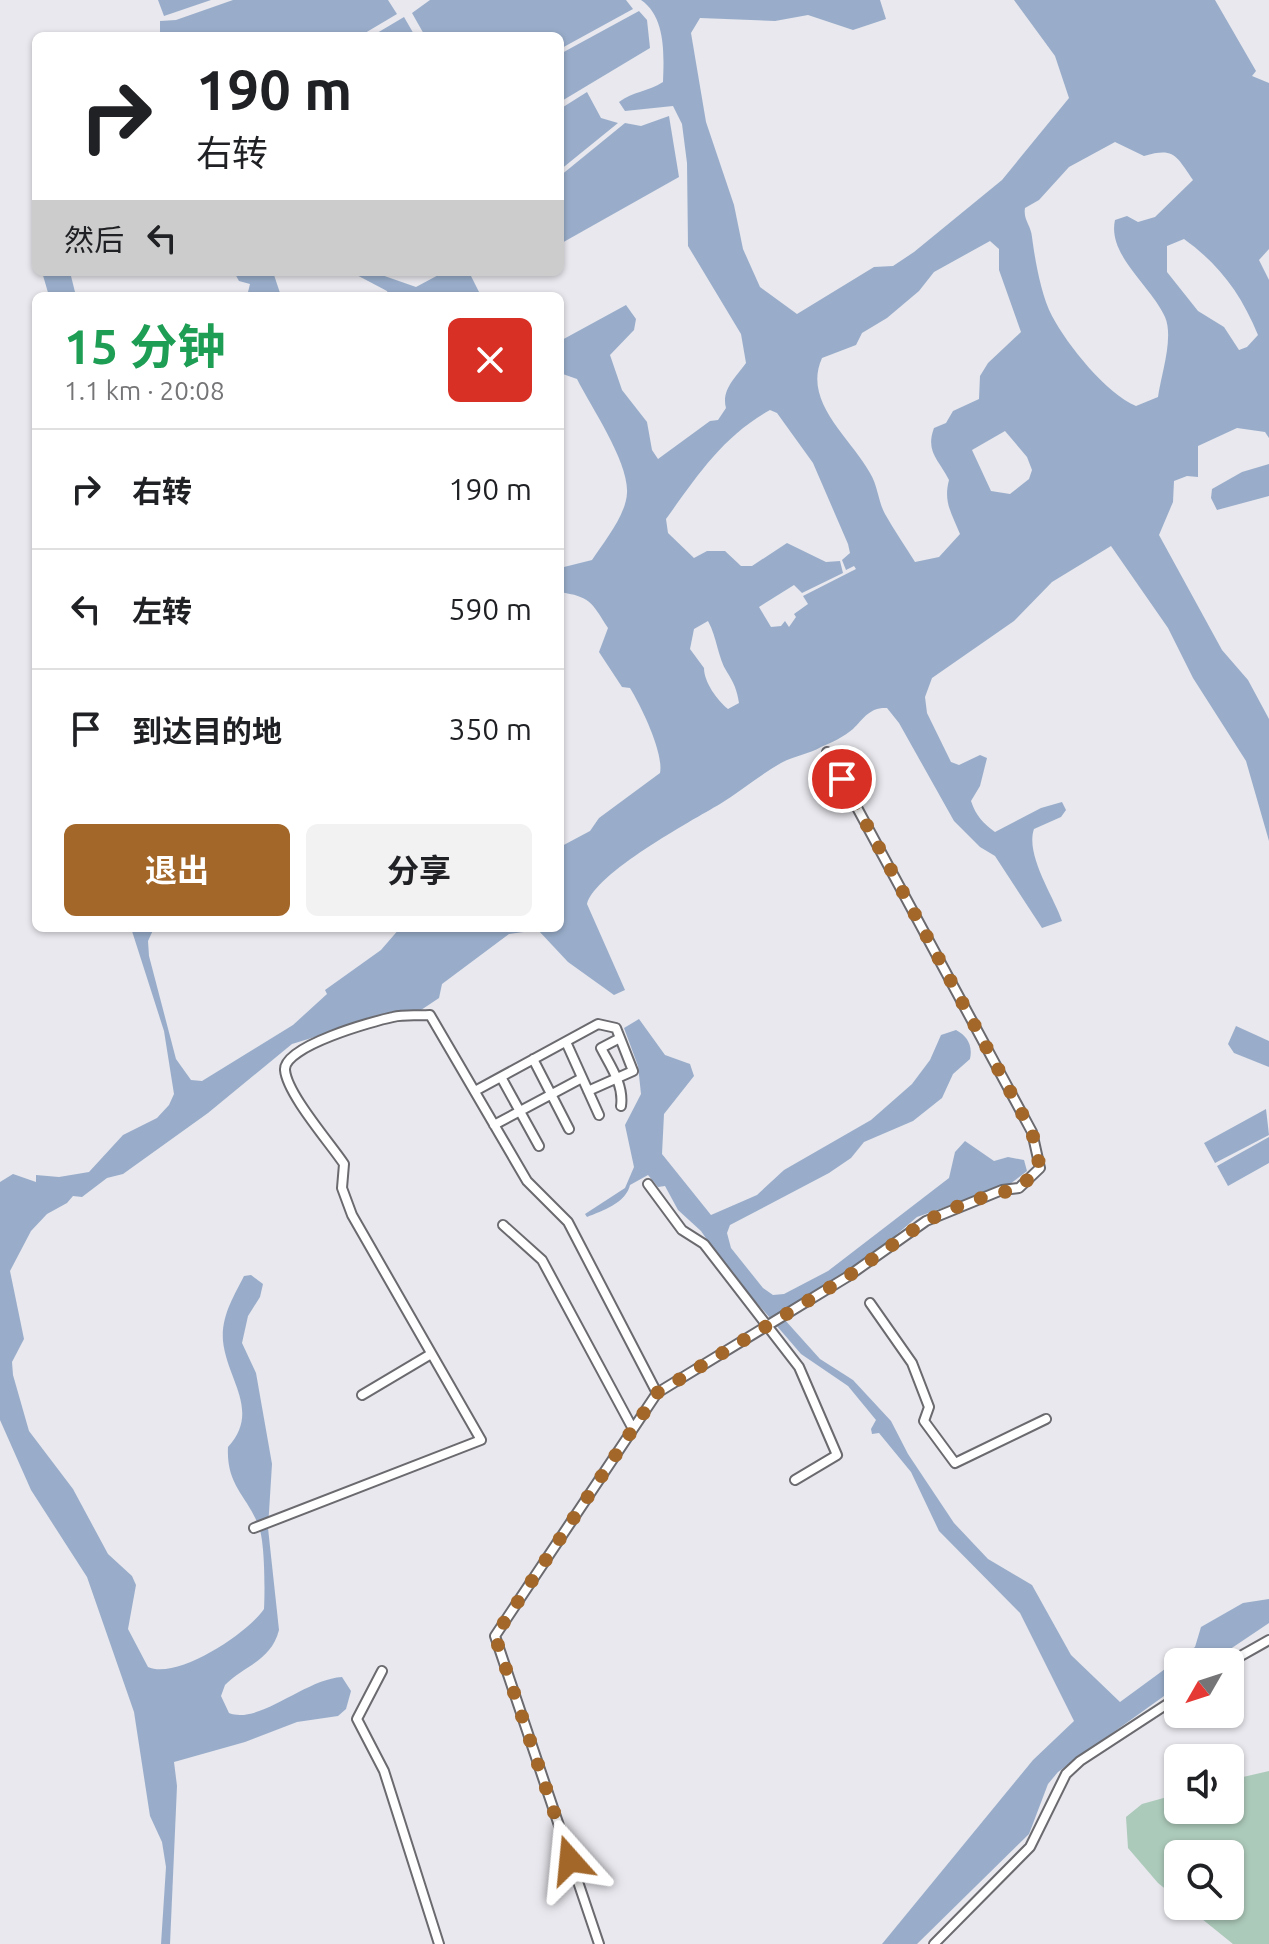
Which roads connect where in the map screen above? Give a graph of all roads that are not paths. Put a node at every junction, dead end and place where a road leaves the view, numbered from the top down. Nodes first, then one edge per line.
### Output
1 (827, 752) dead end
2 (620, 1038) junction
3 (566, 1042) junction
4 (533, 1059) junction
5 (501, 1077) junction
6 (582, 1078) junction
7 (616, 1078) junction
8 (475, 1091) junction
9 (588, 1091) junction
10 (551, 1094) junction
11 (621, 1106) dead end
12 (520, 1110) junction
13 (599, 1115) dead end
14 (494, 1125) junction
15 (569, 1129) dead end
16 (539, 1146) dead end
17 (648, 1184) dead end
18 (503, 1225) dead end
19 (870, 1303) dead end
20 (770, 1324) junction
21 (431, 1354) junction
22 (657, 1393) junction
23 (362, 1395) dead end
24 (1046, 1419) dead end
25 (633, 1429) junction
26 (795, 1480) dead end
27 (256, 1528) dead end
28 (1269, 1640) edge
29 (1244, 1654) edge
30 (382, 1671) dead end
31 (1164, 1706) edge
32 (439, 1944) edge
33 (599, 1944) edge
34 (934, 1944) edge

1 - 20 street
2 - 3 street
2 - 7 street
2 - 7 street
3 - 4 street
3 - 6 street
4 - 5 street
4 - 10 street
5 - 8 street
5 - 12 street
6 - 9 street
6 - 10 street
7 - 9 street
7 - 11 street
8 - 14 street
8 - 21 street
9 - 13 street
10 - 12 street
10 - 15 street
12 - 14 street
12 - 16 street
14 - 22 street
17 - 20 street
18 - 25 street
19 - 24 street
20 - 22 street
20 - 26 street
21 - 23 street
21 - 27 street
22 - 25 street
25 - 33 street
28 - 29 street
30 - 32 street
31 - 34 street

